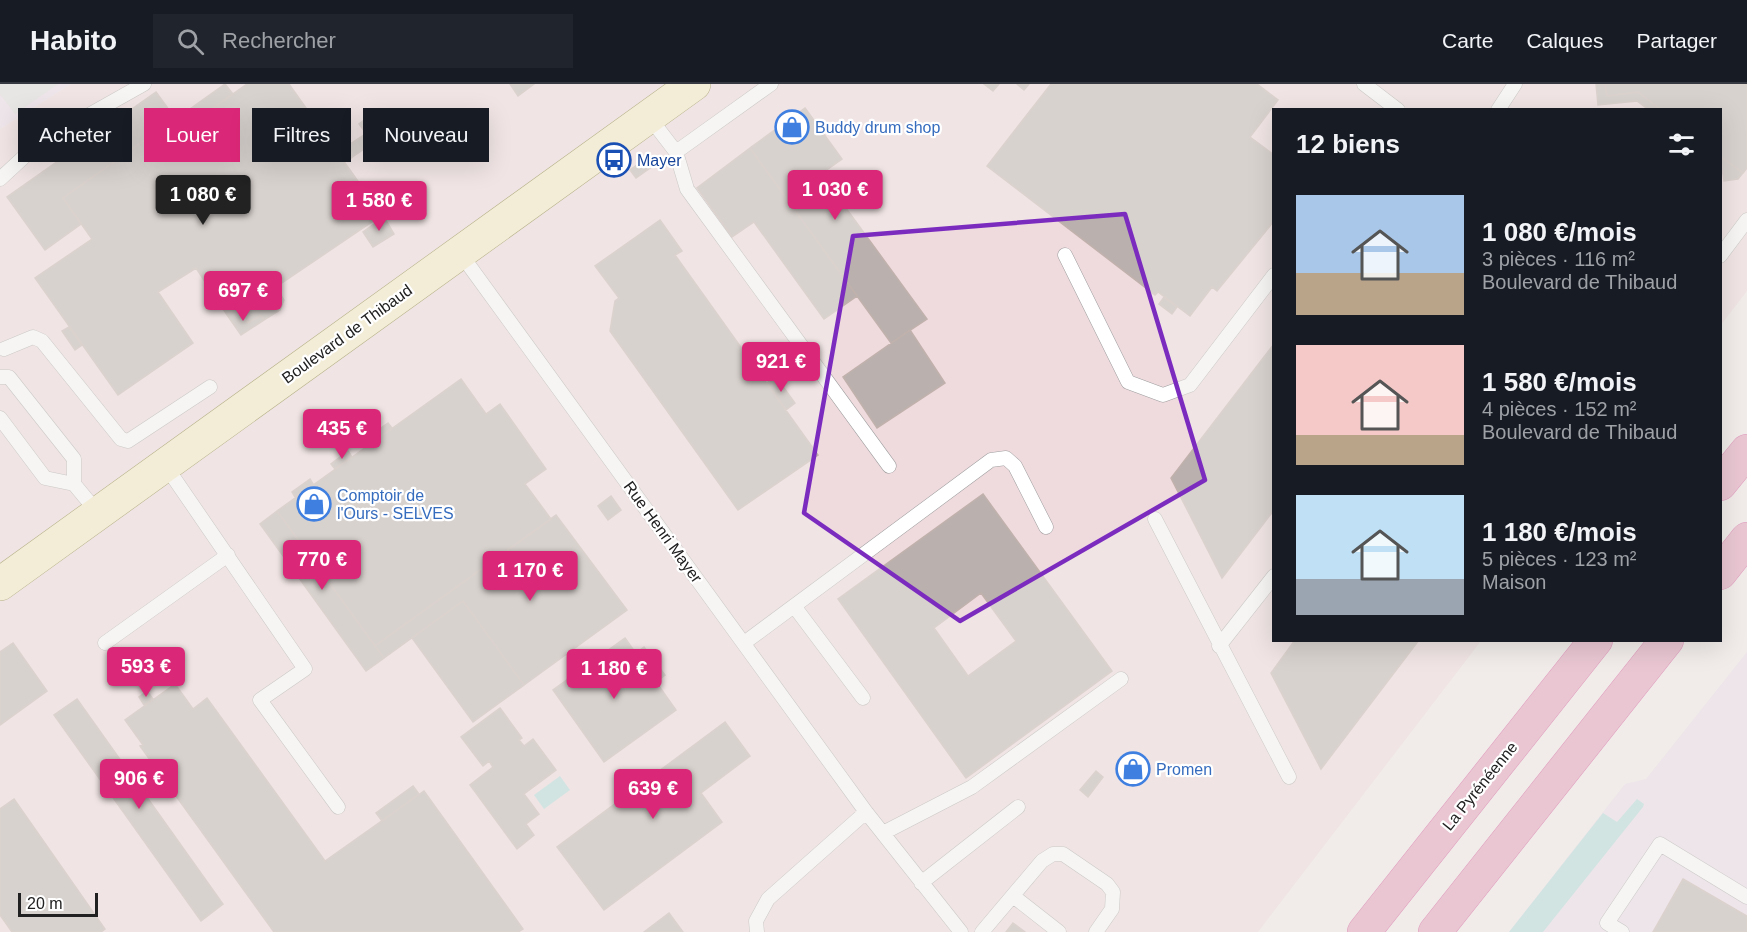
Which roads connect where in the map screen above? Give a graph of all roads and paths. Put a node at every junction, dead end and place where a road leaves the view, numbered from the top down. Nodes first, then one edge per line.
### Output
1 (144, 84) edge
2 (694, 84) edge
3 (771, 84) edge
4 (1364, 84) edge
5 (1515, 84) edge
6 (1395, 108) edge
7 (1499, 108) edge
8 (649, 117) junction
9 (676, 152) junction
10 (0, 179) edge
11 (1747, 220) edge
12 (460, 253) junction
13 (1722, 253) edge
14 (1065, 255) dead end
15 (1272, 278) edge
16 (1, 349) edge
17 (0, 377) edge
18 (210, 387) dead end
19 (0, 418) edge
20 (1747, 450) edge
21 (165, 465) junction
22 (889, 466) dead end
23 (1722, 481) edge
24 (74, 484) junction
25 (98, 513) junction
26 (1155, 519) dead end
27 (1046, 527) dead end
28 (1747, 539) edge
29 (228, 555) junction
30 (1722, 570) edge
31 (1272, 579) edge
32 (0, 584) edge
33 (794, 606) junction
34 (1594, 642) edge
35 (1664, 642) edge
36 (105, 643) dead end
37 (744, 643) junction
38 (1219, 646) junction
39 (1121, 679) dead end
40 (863, 698) dead end
41 (1289, 777) dead end
42 (338, 807) dead end
43 (1018, 807) dead end
44 (866, 812) junction
45 (883, 833) junction
46 (921, 883) junction
47 (1013, 896) junction
48 (1747, 897) edge
49 (757, 932) edge
50 (961, 932) edge
51 (982, 932) edge
52 (1059, 932) edge
53 (1096, 932) edge
54 (1364, 932) edge
55 (1435, 932) edge
56 (1622, 932) edge

1 - 10 lane
2 - 8 street, Boulevard de Thibaud
3 - 9 lane
4 - 6 lane
5 - 7 lane
8 - 9 lane
8 - 12 street, Boulevard de Thibaud
9 - 22 lane
11 - 13 lane
12 - 21 street, Boulevard de Thibaud
12 - 37 lane, Rue Henri Mayer
14 - 15 lane
16 - 18 lane
17 - 24 lane
19 - 24 lane
20 - 23 highway
21 - 25 street, Boulevard de Thibaud
21 - 29 lane
24 - 25 lane
25 - 32 street, Boulevard de Thibaud
26 - 38 lane
27 - 33 lane
28 - 30 highway
29 - 36 lane
29 - 42 lane
31 - 38 lane
33 - 37 lane
33 - 40 lane
34 - 54 highway, La Pyrénéenne
35 - 55 highway
37 - 44 lane, Rue Henri Mayer
38 - 41 lane
39 - 45 lane
43 - 46 lane
44 - 45 lane, Rue Henri Mayer
44 - 49 lane
45 - 46 lane, Rue Henri Mayer
46 - 50 lane, Rue Henri Mayer
47 - 51 lane
47 - 52 lane
47 - 53 lane
48 - 56 lane

